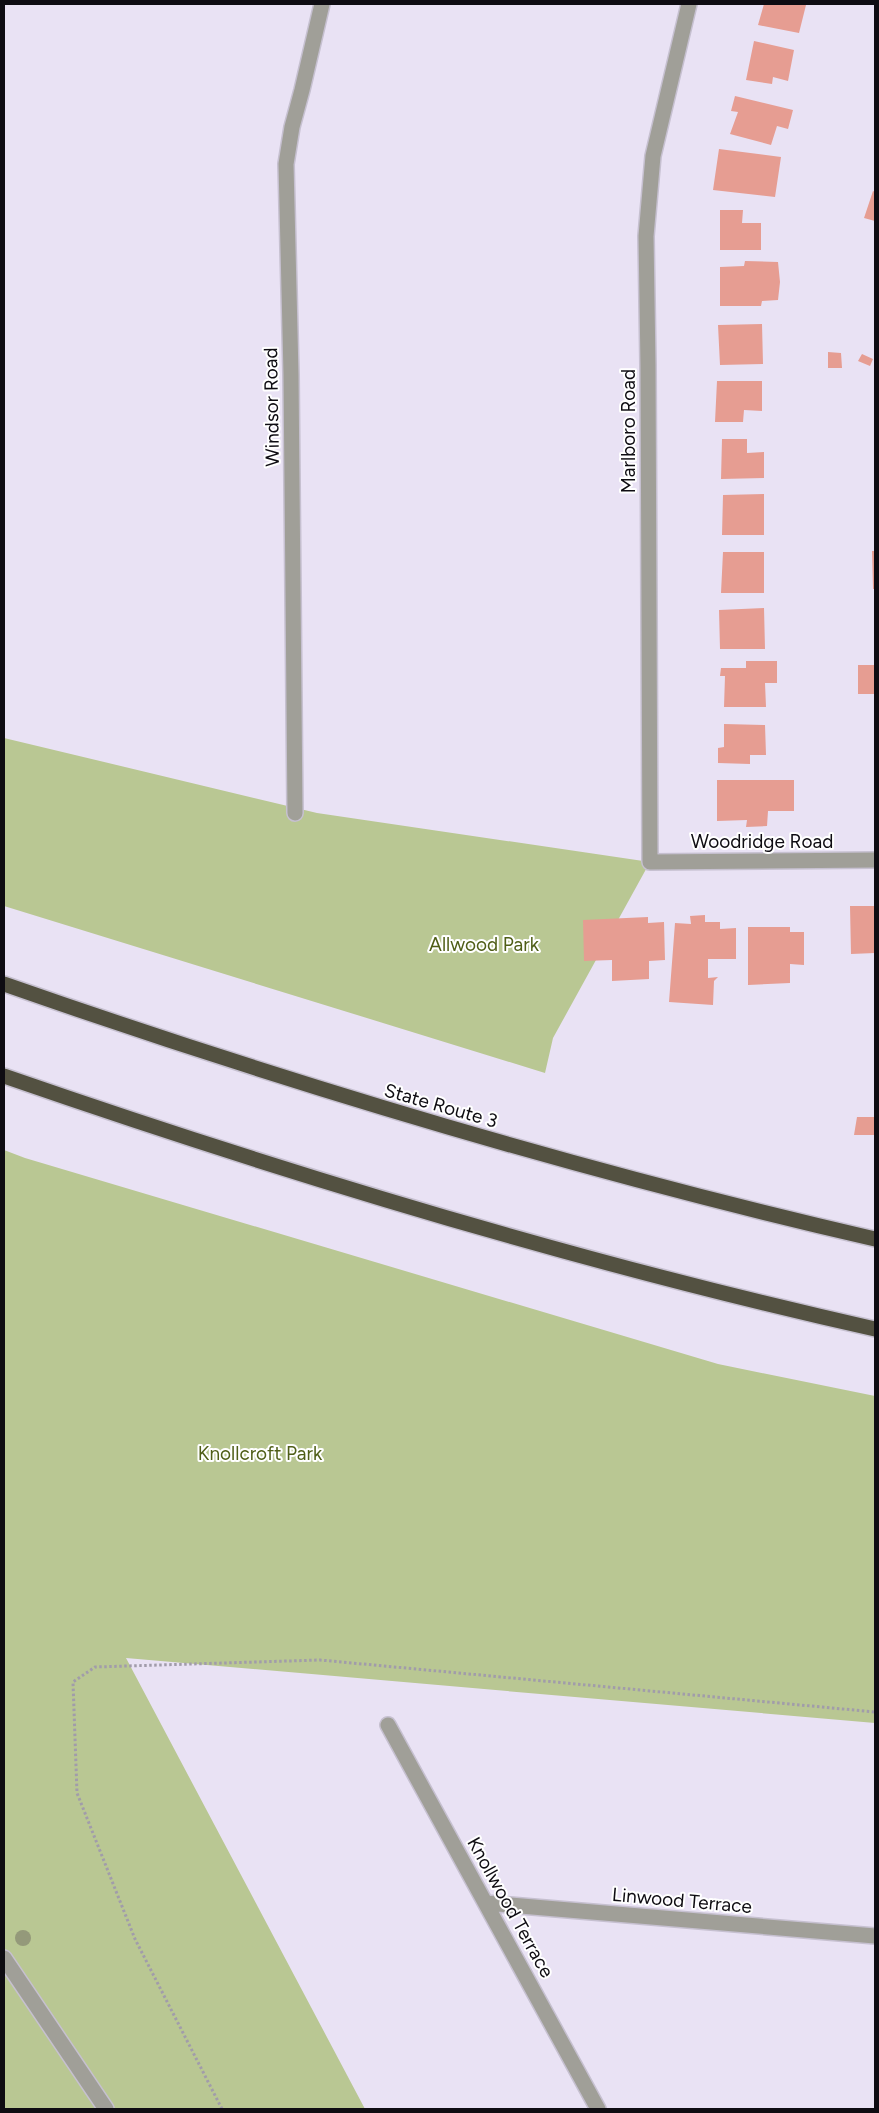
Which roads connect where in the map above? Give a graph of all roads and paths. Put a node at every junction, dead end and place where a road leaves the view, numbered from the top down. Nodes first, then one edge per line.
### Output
1 (322, 4) edge
2 (689, 4) edge
3 (295, 814) dead end
4 (875, 860) edge
5 (650, 862) joint
6 (4, 984) edge
7 (4, 1076) edge
8 (875, 1239) edge
9 (875, 1329) edge
10 (875, 1712) edge
11 (388, 1725) dead end
12 (486, 1903) junction
13 (875, 1936) edge
14 (4, 1958) edge
15 (106, 2109) edge
16 (222, 2109) edge
17 (598, 2109) edge

1 - 3 street, Windsor Road
2 - 5 street, Marlboro Road
4 - 5 street, Woodridge Road
6 - 8 highway, State Route 3
7 - 9 highway
10 - 16 path
11 - 12 street, Knollwood Terrace
12 - 13 street, Linwood Terrace
12 - 17 street, Knollwood Terrace
14 - 15 street

